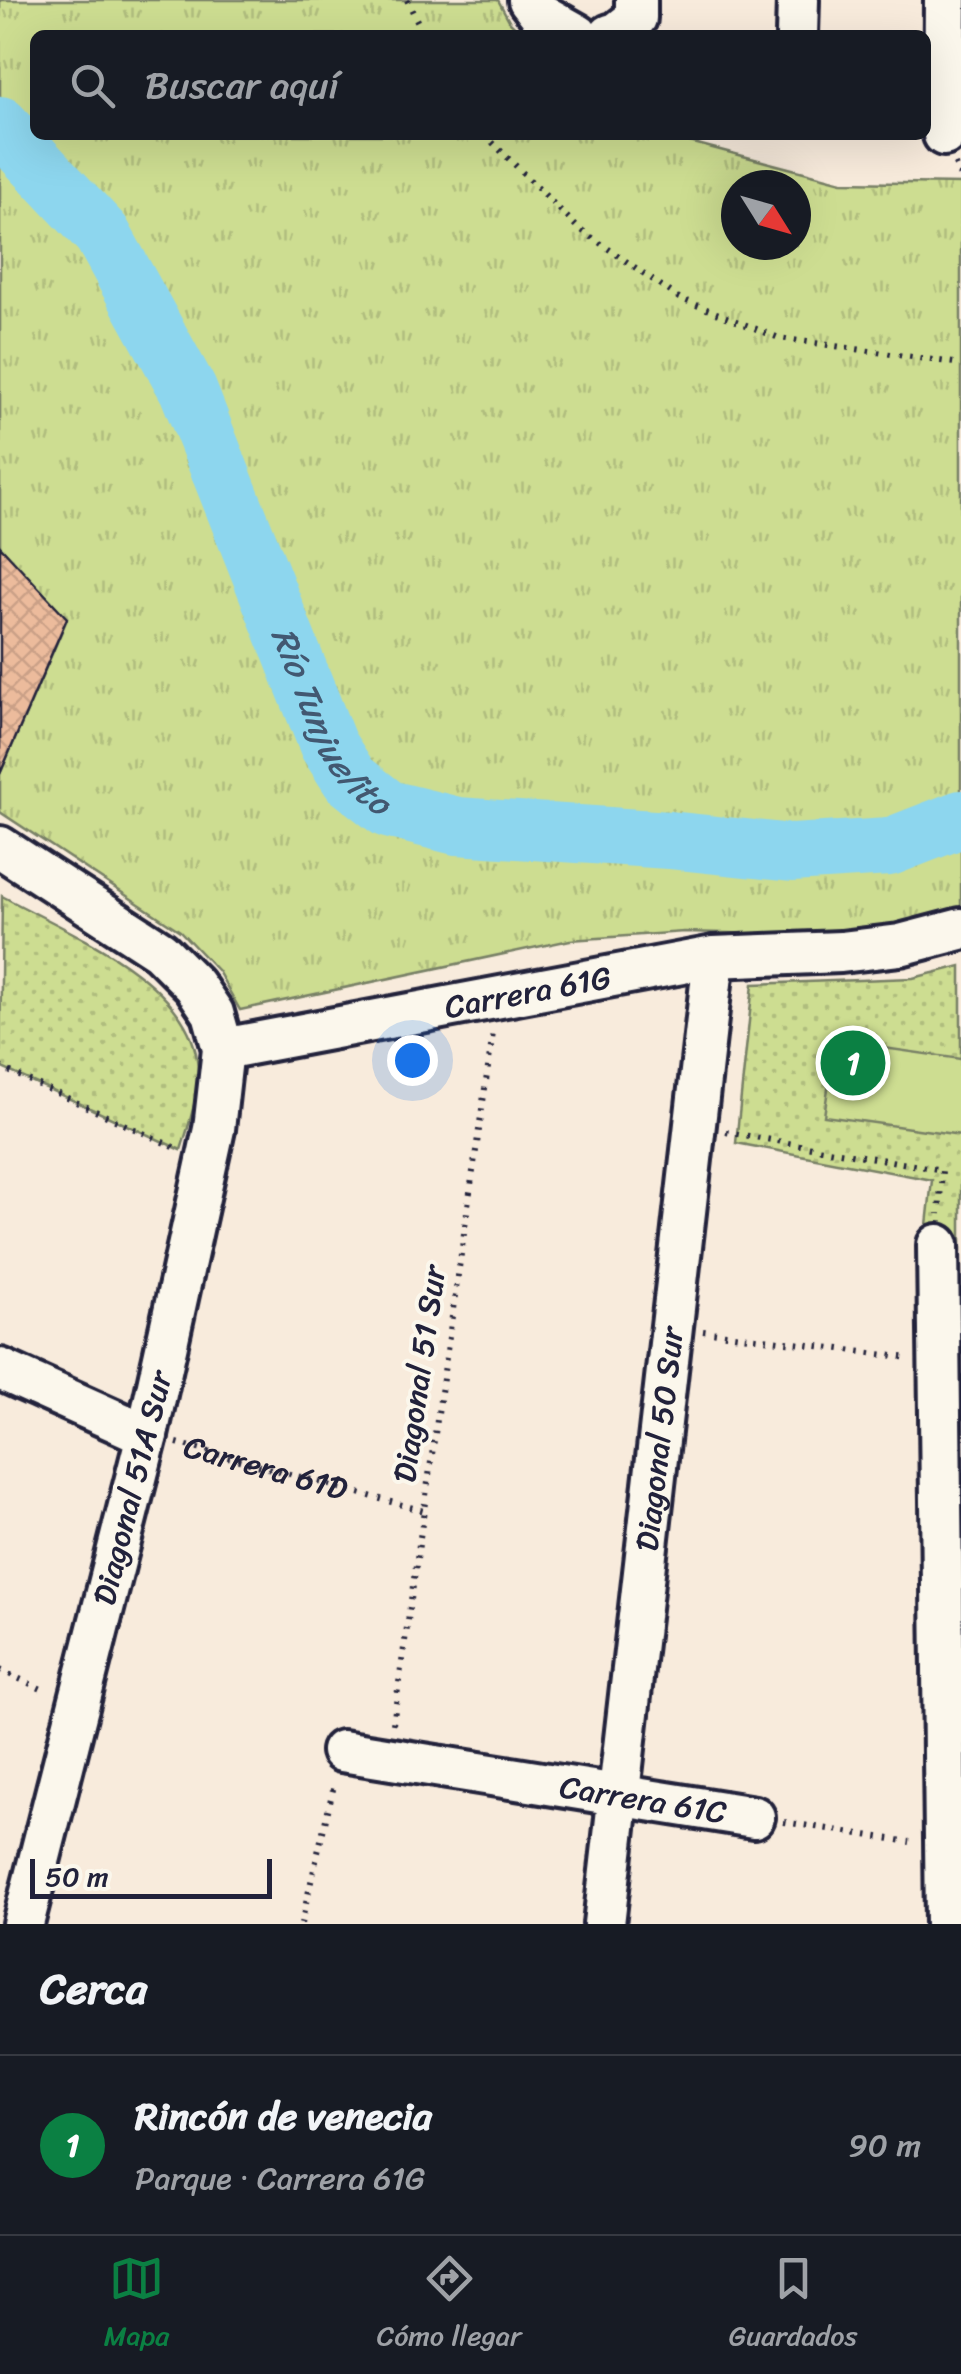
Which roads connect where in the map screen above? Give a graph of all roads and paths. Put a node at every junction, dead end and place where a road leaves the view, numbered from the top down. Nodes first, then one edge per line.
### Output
1 (407, 0) edge
2 (530, 0) edge
3 (798, 0) edge
4 (945, 0) edge
5 (422, 30) edge
6 (569, 30) edge
7 (797, 30) edge
8 (944, 135) dead end
9 (491, 140) edge
10 (961, 364) edge
11 (0, 847) edge
12 (961, 929) edge
13 (714, 957) junction
14 (498, 998) junction
15 (223, 1049) junction
16 (0, 1067) edge
17 (694, 1127) junction
18 (206, 1162) junction
19 (942, 1170) dead end
20 (938, 1245) dead end
21 (672, 1327) junction
22 (940, 1362) junction
23 (0, 1369) edge
24 (147, 1435) junction
25 (424, 1511) junction
26 (0, 1670) edge
27 (79, 1706) junction
28 (342, 1750) joint
29 (388, 1758) junction
30 (618, 1796) junction
31 (754, 1817) joint
32 (946, 1848) junction
33 (23, 1924) edge
34 (301, 1924) edge
35 (604, 1924) edge
36 (946, 1924) edge

1 - 5 path
2 - 6 street
3 - 7 street
4 - 8 street
9 - 10 path
11 - 15 street
12 - 13 street, Carrera 61G
13 - 14 street, Carrera 61G
13 - 17 street, Diagonal 50 Sur
14 - 15 street, Carrera 61G
14 - 25 path, Diagonal 51 Sur
15 - 18 street, Diagonal 51A Sur
16 - 18 path
17 - 19 path
17 - 21 street, Diagonal 50 Sur
18 - 24 street, Diagonal 51A Sur
20 - 22 street
21 - 22 path
21 - 30 street, Diagonal 50 Sur
22 - 32 street
23 - 24 street, Carrera 61D
24 - 25 path, Carrera 61D
24 - 27 street, Diagonal 51A Sur
25 - 29 path, Diagonal 51 Sur
26 - 27 path
27 - 33 street, Diagonal 51A Sur
28 - 29 street, Carrera 61C
28 - 34 path
29 - 30 street, Carrera 61C
30 - 31 street, Carrera 61C
30 - 35 street, Diagonal 50 Sur
31 - 32 path, Carrera 61C
32 - 36 street

